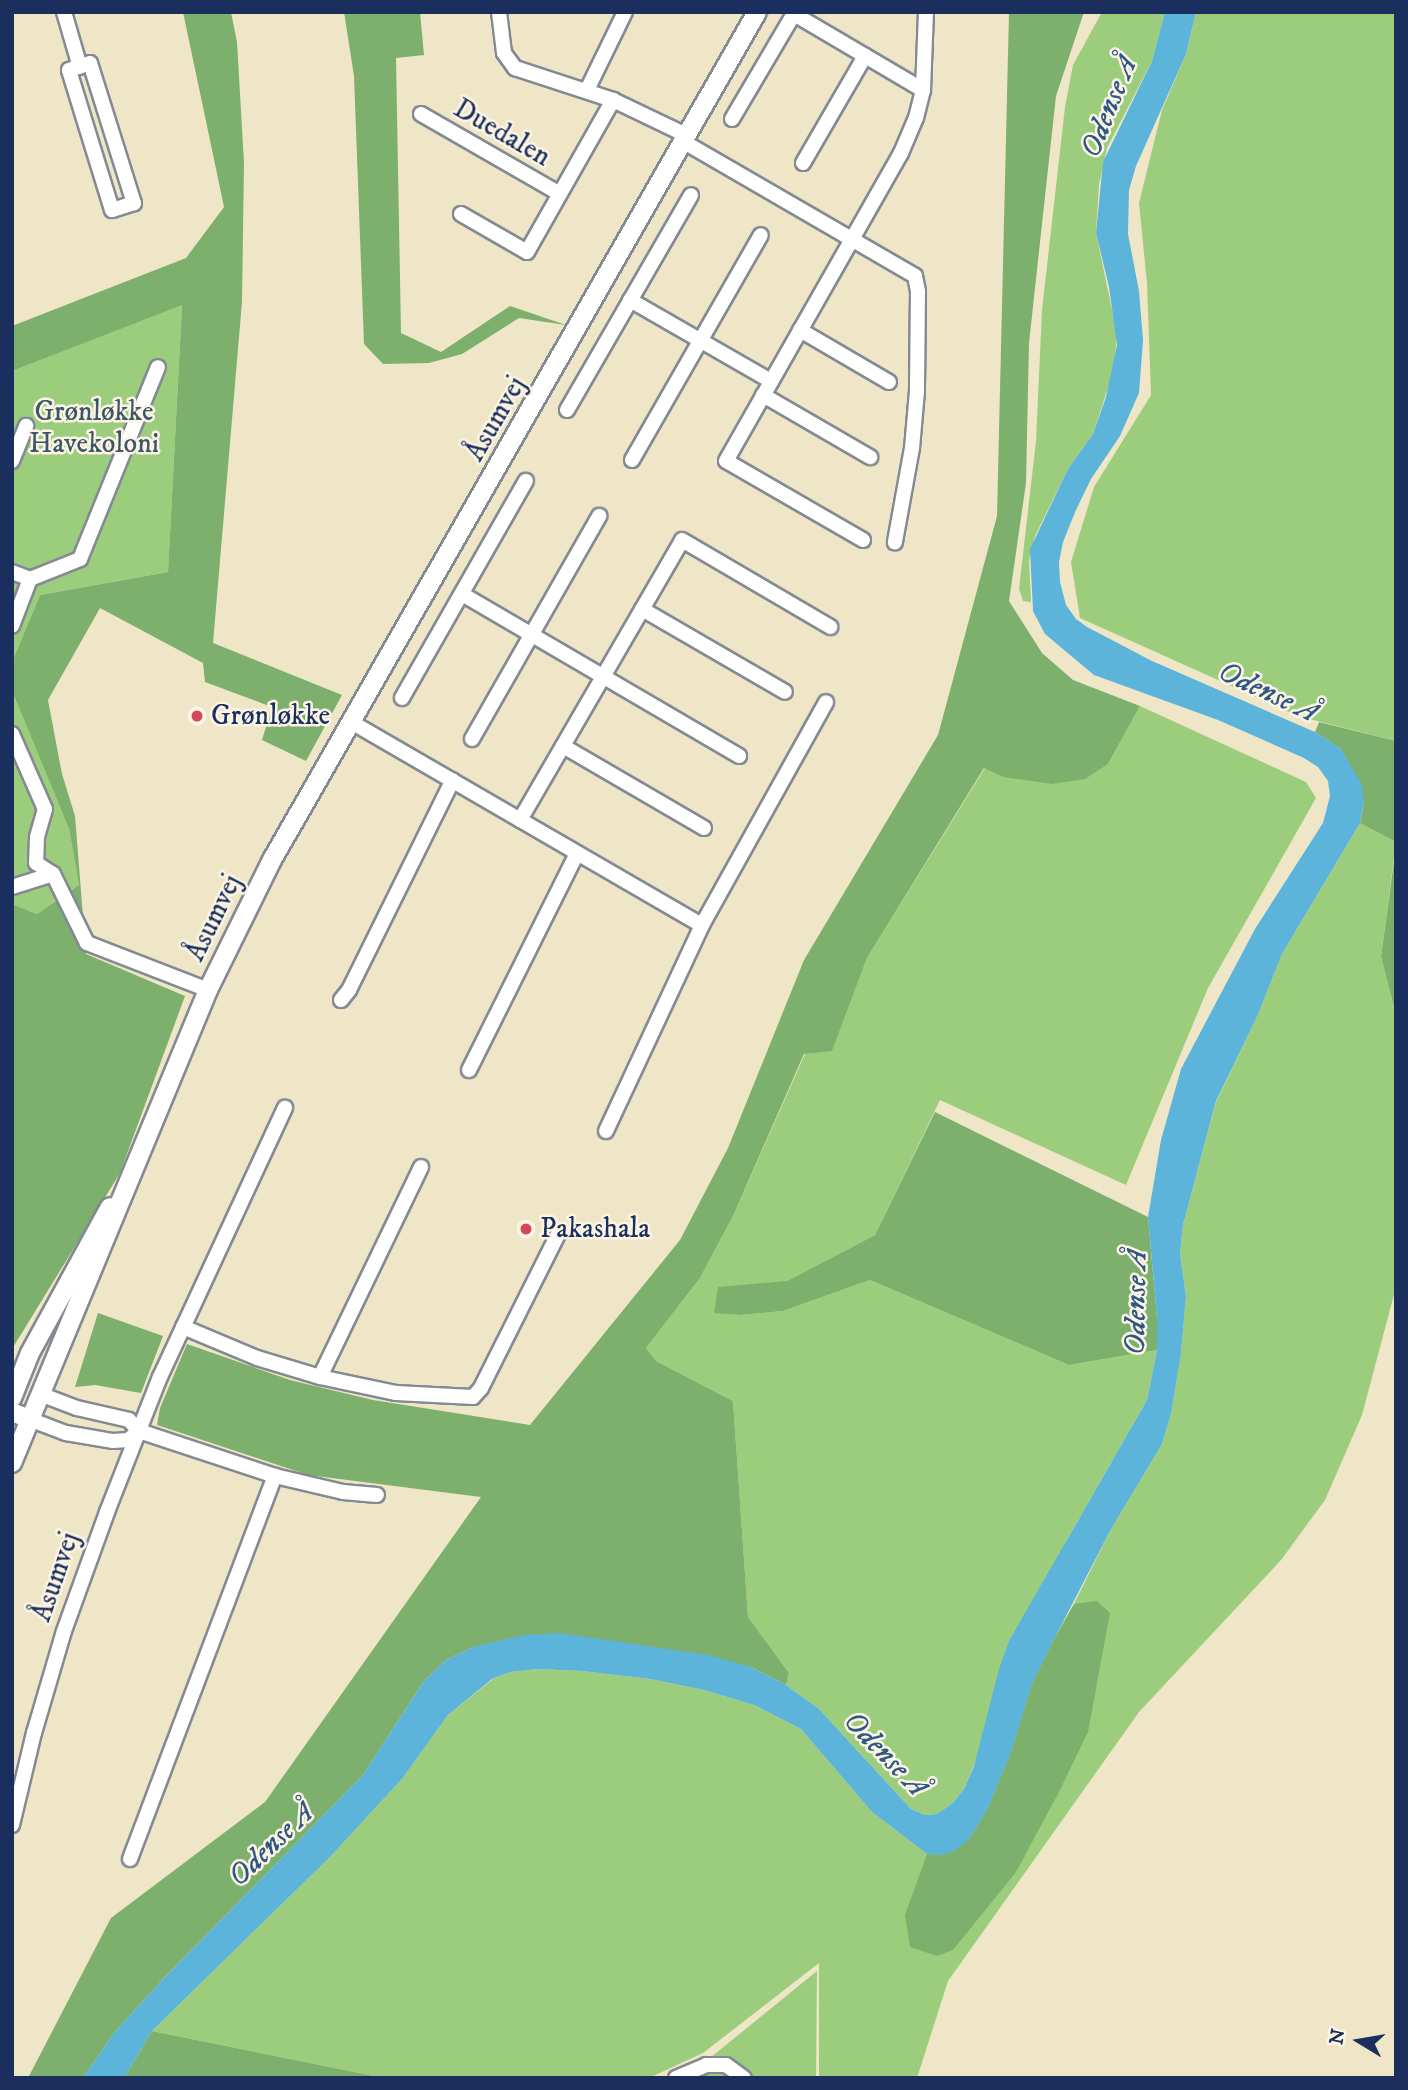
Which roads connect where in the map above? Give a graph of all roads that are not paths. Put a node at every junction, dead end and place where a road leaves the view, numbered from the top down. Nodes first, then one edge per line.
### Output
1 (64, 12) edge
2 (499, 12) edge
3 (625, 12) edge
4 (757, 12) edge
5 (926, 12) edge
6 (794, 13) edge
7 (865, 55) junction
8 (80, 66) junction
9 (587, 90) junction
10 (923, 90) junction
11 (613, 100) junction
12 (421, 114) dead end
13 (732, 119) dead end
14 (686, 139) junction
15 (803, 163) dead end
16 (560, 194) junction
17 (691, 195) dead end
18 (461, 214) dead end
19 (761, 235) dead end
20 (852, 239) junction
21 (630, 300) junction
22 (800, 330) junction
23 (701, 341) junction
24 (158, 367) dead end
25 (771, 381) junction
26 (889, 382) dead end
27 (763, 395) junction
28 (566, 410) dead end
29 (26, 426) dead end
30 (870, 457) dead end
31 (632, 460) dead end
32 (12, 461) edge
33 (526, 481) dead end
34 (599, 516) dead end
35 (863, 540) dead end
36 (895, 542) dead end
37 (12, 572) edge
38 (30, 579) junction
39 (462, 594) junction
40 (642, 609) junction
41 (12, 626) edge
42 (830, 626) dead end
43 (532, 634) junction
44 (603, 676) junction
45 (785, 692) dead end
46 (402, 698) dead end
47 (826, 702) dead end
48 (353, 723) junction
49 (12, 734) edge
50 (472, 739) dead end
51 (563, 746) junction
52 (739, 756) dead end
53 (453, 780) junction
54 (520, 820) junction
55 (704, 828) dead end
56 (577, 853) junction
57 (53, 873) junction
58 (12, 887) edge
59 (702, 925) junction
60 (208, 990) junction
61 (341, 1000) dead end
62 (469, 1070) dead end
63 (285, 1108) dead end
64 (606, 1132) dead end
65 (145, 1147) junction
66 (421, 1167) dead end
67 (559, 1231) dead end
68 (183, 1327) junction
69 (320, 1377) junction
70 (14, 1389) edge
71 (40, 1394) junction
72 (21, 1416) edge
73 (139, 1431) junction
74 (12, 1463) edge
75 (275, 1476) junction
76 (377, 1495) dead end
77 (12, 1825) edge
78 (130, 1858) dead end
79 (676, 2078) edge
80 (744, 2078) edge

1 - 8 street
2 - 9 street
3 - 9 street
4 - 14 street, Åsumvej
5 - 10 street
6 - 7 street
6 - 13 street
7 - 10 street
7 - 15 street
8 - 8 street
9 - 11 street
10 - 20 street
11 - 14 street
11 - 16 street, Duedalen
12 - 16 street, Duedalen
14 - 20 street
14 - 48 street, Åsumvej
16 - 18 street, Duedalen
17 - 21 street, Åsumvej
19 - 23 street
20 - 22 street
20 - 36 street
21 - 23 street
21 - 28 street, Åsumvej
22 - 25 street
22 - 26 street
23 - 25 street
23 - 31 street
24 - 38 street
25 - 27 street
27 - 30 street
27 - 35 street
29 - 32 street
33 - 39 street, Åsumvej
34 - 43 street
37 - 38 street
38 - 41 street
39 - 43 street
39 - 46 street, Åsumvej
40 - 42 street
40 - 44 street
40 - 45 street
43 - 44 street
43 - 50 street
44 - 51 street
44 - 52 street
47 - 59 street
48 - 53 street
48 - 60 street, Åsumvej
49 - 57 street
51 - 54 street
51 - 55 street
53 - 54 street
53 - 61 street
54 - 56 street
56 - 59 street
56 - 62 street
57 - 58 street
57 - 60 street
59 - 64 street
60 - 65 street, Åsumvej
63 - 68 street, Åsumvej
65 - 70 street, Åsumvej
65 - 71 street, Åsumvej
66 - 69 street
67 - 69 street
68 - 69 street
68 - 73 street, Åsumvej
70 - 71 street
71 - 72 street, Åsumvej
71 - 73 street
72 - 73 street
72 - 74 street, Åsumvej
73 - 75 street
73 - 77 street, Åsumvej
75 - 76 street
75 - 78 street
79 - 80 street

